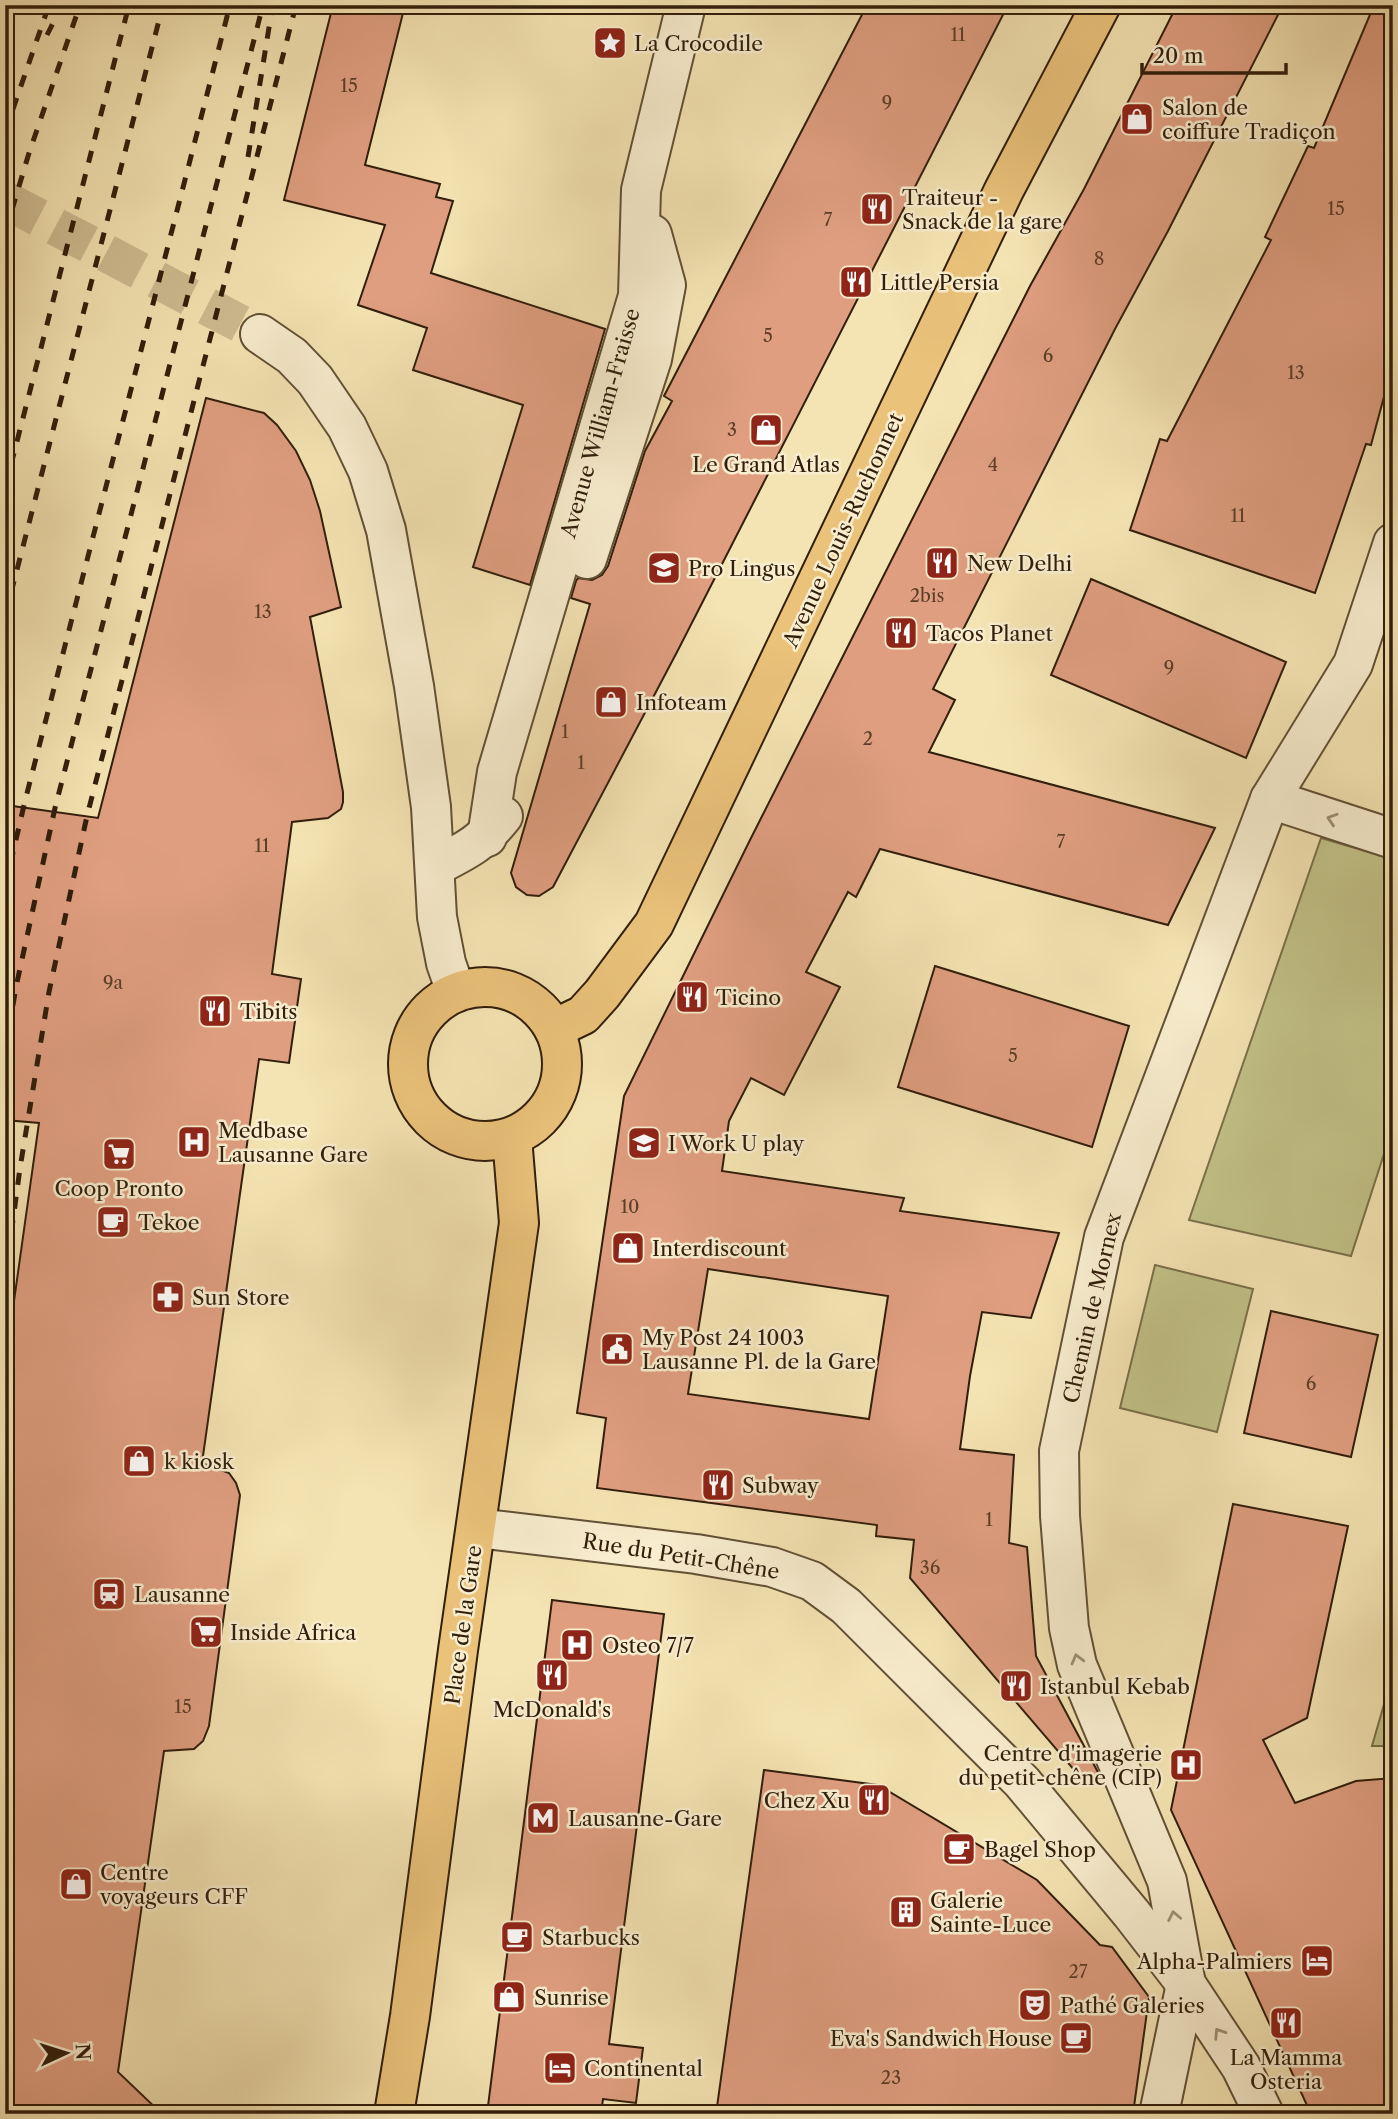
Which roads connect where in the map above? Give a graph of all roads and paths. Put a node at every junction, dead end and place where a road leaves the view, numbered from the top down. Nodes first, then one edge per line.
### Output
1 (686, 5) edge
2 (1101, 5) edge
3 (260, 334) tunnel mouth
4 (1393, 543) edge
5 (1270, 799) junction
6 (1393, 839) edge
7 (436, 866) junction
8 (456, 992) junction
9 (554, 1029) junction
10 (512, 1137) junction
11 (477, 1528) junction
12 (1186, 1983) junction
13 (394, 2114) edge
14 (1159, 2114) edge
15 (1264, 2114) edge

1 - 7 street, Avenue William-Fraisse
2 - 9 main road, Avenue Louis-Ruchonnet
3 - 7 street
4 - 5 street, Chemin de Mornex
6 -> 5 street
12 -> 5 street, Chemin de Mornex
7 - 8 street
8 - 9 main road
8 - 10 main road
9 - 10 main road
10 - 11 main road, Place de la Gare
11 - 12 street, Rue du Petit-Chêne
11 - 13 main road, Place de la Gare
12 - 14 street
15 -> 12 street, Rue du Petit-Chêne

